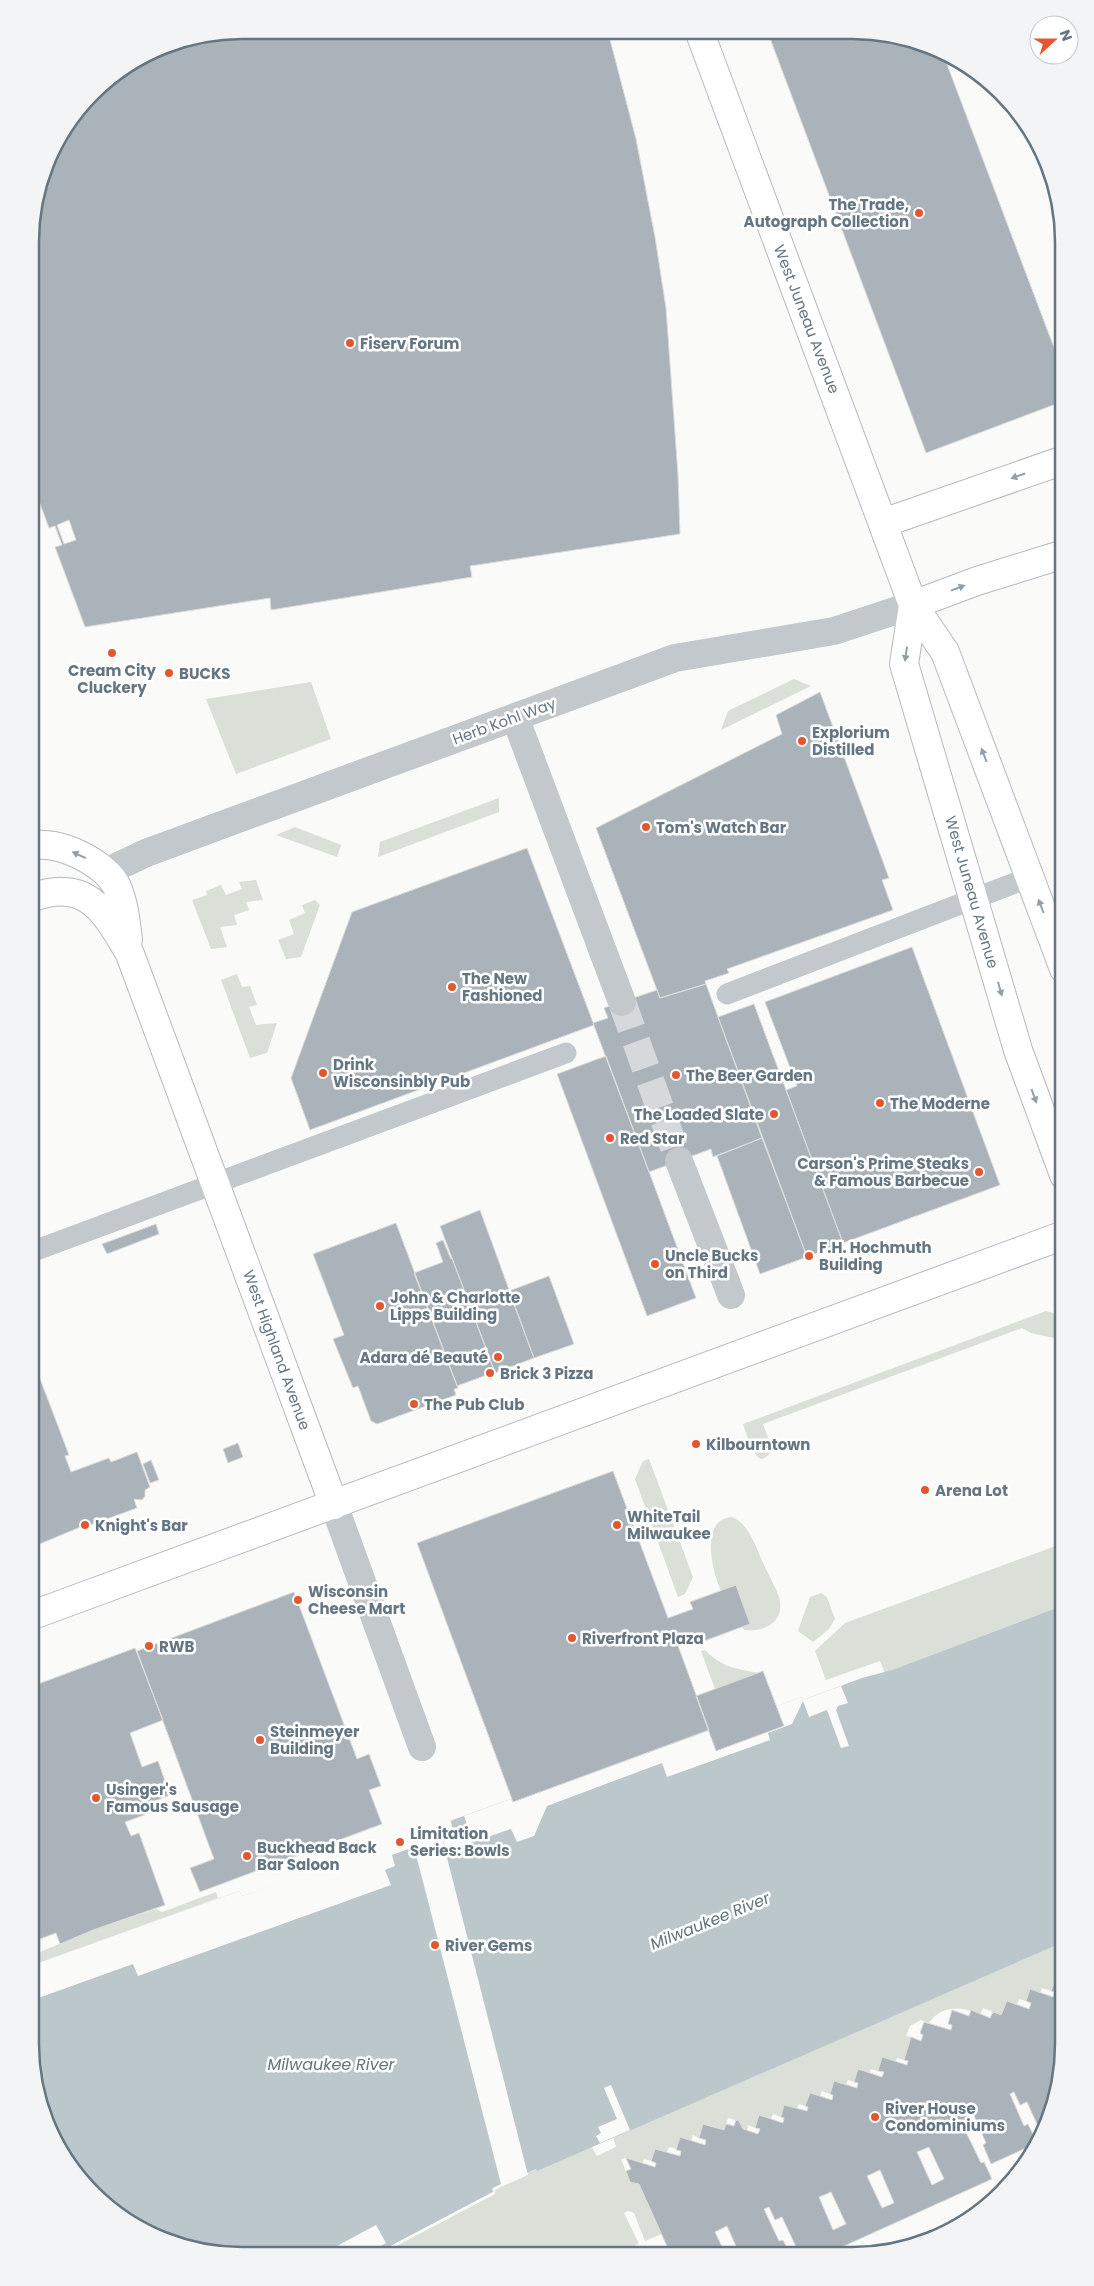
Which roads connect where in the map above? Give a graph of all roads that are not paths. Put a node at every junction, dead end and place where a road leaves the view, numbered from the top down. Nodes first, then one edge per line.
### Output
1 (702, 39) edge
2 (1055, 463) edge
3 (882, 524) junction
4 (1055, 557) edge
5 (913, 606) junction
6 (515, 717) junction
7 (39, 844) edge
8 (106, 872) junction
9 (1030, 877) junction
10 (39, 895) edge
11 (973, 900) junction
12 (1055, 945) edge
13 (130, 954) junction
14 (727, 994) dead end
15 (622, 1002) tunnel mouth
16 (566, 1053) dead end
17 (1055, 1151) edge
18 (679, 1161) tunnel mouth
19 (215, 1183) junction
20 (1055, 1238) edge
21 (39, 1249) edge
22 (731, 1295) dead end
23 (334, 1505) junction
24 (39, 1613) edge
25 (422, 1747) dead end

1 - 3 street, West Juneau Avenue
2 -> 3 street
3 - 5 street, West Juneau Avenue
5 -> 4 street
5 - 6 street, Herb Kohl Way
9 -> 5 street, West Juneau Avenue
5 -> 11 street, West Juneau Avenue
6 - 8 street, Herb Kohl Way
6 - 15 street
8 -> 7 street, West Highland Avenue
8 - 13 street, West Highland Avenue
9 - 11 lane
12 -> 9 street, West Juneau Avenue
10 - 13 street, West Highland Avenue
11 - 14 lane
11 -> 17 street, West Juneau Avenue
13 - 19 street, West Highland Avenue
16 - 19 lane
18 - 22 street
19 - 21 lane
19 - 23 street, West Highland Avenue
20 - 23 street
23 - 24 street
23 - 25 street, West Highland Avenue

